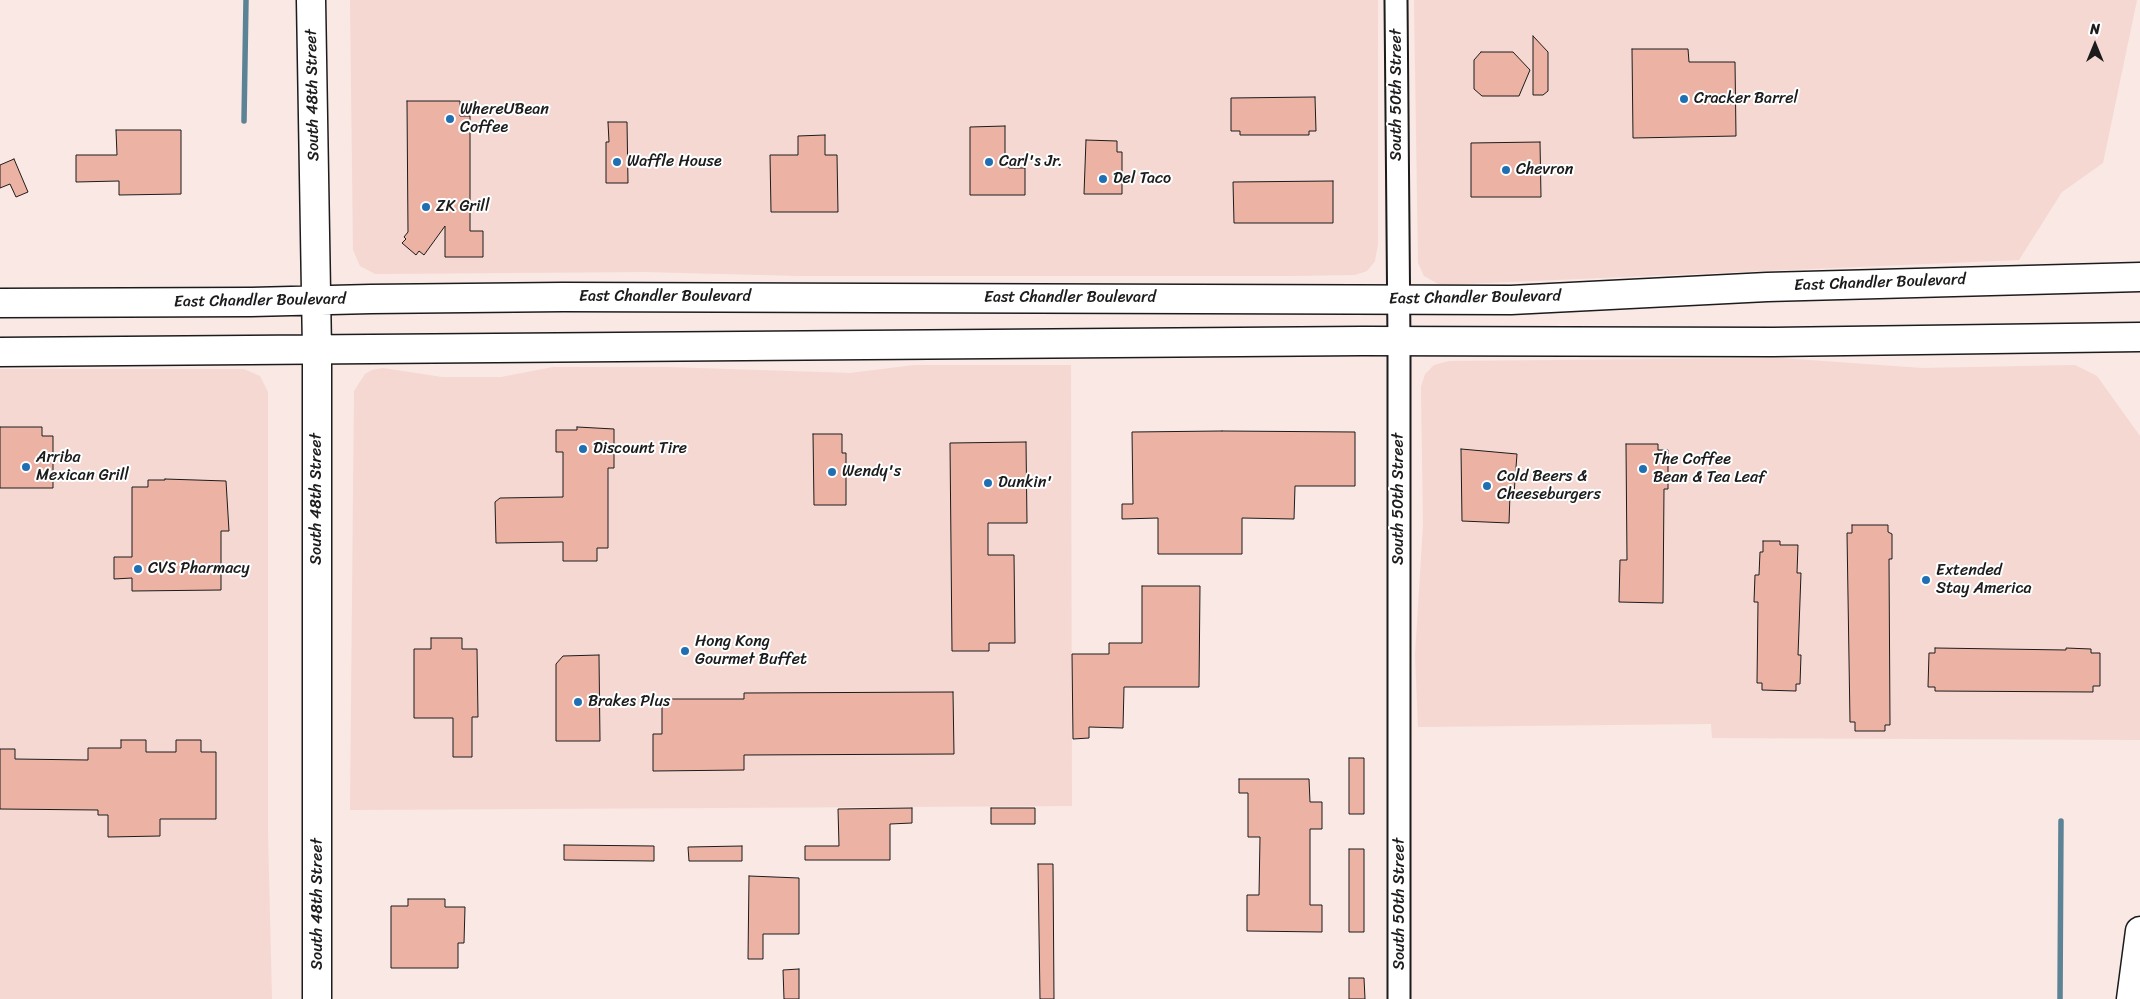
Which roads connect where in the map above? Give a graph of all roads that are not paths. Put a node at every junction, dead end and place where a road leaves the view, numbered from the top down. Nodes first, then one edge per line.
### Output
1 (311, 0) edge
2 (1396, 0) edge
3 (2140, 276) edge
4 (315, 300) junction
5 (1399, 300) junction
6 (0, 303) edge
7 (2140, 337) edge
8 (1399, 342) junction
9 (317, 350) junction
10 (0, 352) edge
11 (2140, 931) edge
12 (317, 999) edge
13 (1399, 999) edge
14 (2131, 999) edge

1 - 4 main road, South 48th Street
2 - 5 street, South 50th Street
3 - 5 main road, East Chandler Boulevard
4 - 5 main road, East Chandler Boulevard
4 - 6 main road, East Chandler Boulevard
4 - 9 main road, South 48th Street
5 - 8 street, South 50th Street
7 - 8 main road
8 - 9 main road
8 - 13 street, South 50th Street
9 - 10 main road
9 - 12 main road, South 48th Street
11 - 14 main road

